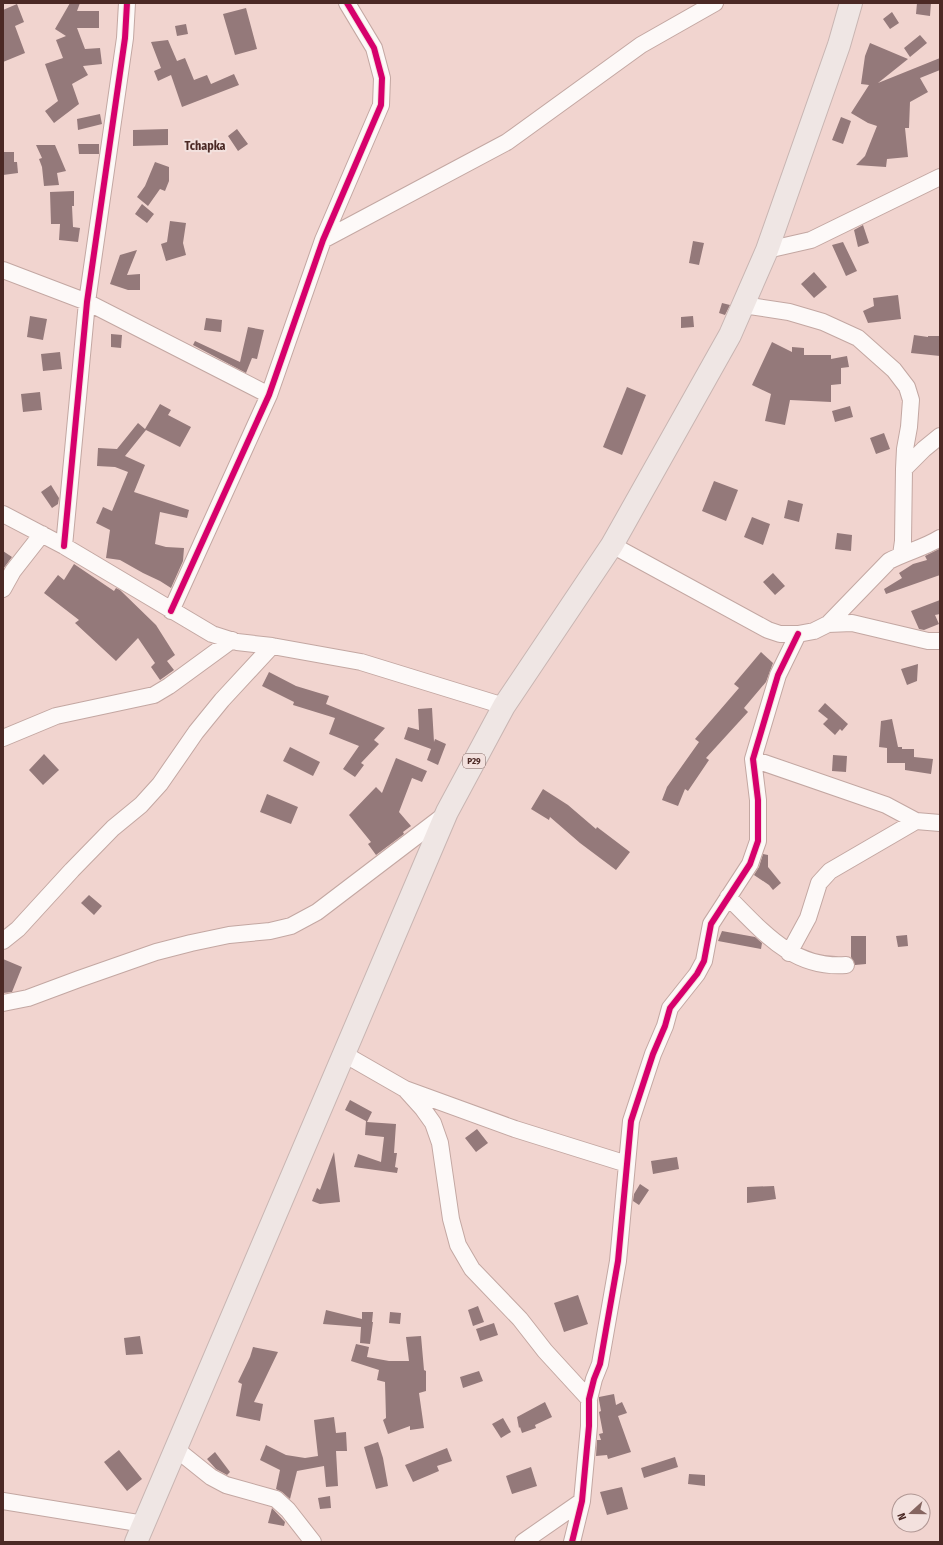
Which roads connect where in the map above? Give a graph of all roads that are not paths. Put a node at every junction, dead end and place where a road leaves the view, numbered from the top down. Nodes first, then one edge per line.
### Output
1 (127, 3) edge
2 (347, 3) edge
3 (715, 3) edge
4 (851, 3) edge
5 (940, 177) edge
6 (323, 240) junction
7 (766, 250) junction
8 (3, 270) edge
9 (87, 302) junction
10 (743, 305) junction
11 (269, 395) junction
12 (940, 436) edge
13 (904, 469) junction
14 (3, 514) edge
15 (42, 534) junction
16 (940, 538) edge
17 (612, 545) junction
18 (64, 546) junction
19 (901, 554) junction
20 (3, 589) edge
21 (171, 611) junction
22 (828, 624) junction
23 (798, 634) junction
24 (232, 640) junction
25 (940, 640) edge
26 (272, 646) junction
27 (504, 706) junction
28 (3, 738) edge
29 (754, 759) junction
30 (447, 812) junction
31 (916, 821) junction
32 (940, 823) edge
33 (728, 898) junction
34 (3, 941) edge
35 (790, 953) junction
36 (846, 964) dead end
37 (3, 1003) edge
38 (344, 1054) junction
39 (405, 1089) junction
40 (627, 1164) junction
41 (589, 1399) junction
42 (176, 1449) junction
43 (582, 1500) junction
44 (3, 1501) edge
45 (140, 1533) edge
46 (313, 1542) edge
47 (523, 1542) edge
48 (572, 1542) edge

1 - 9 street
2 - 6 street
3 - 6 street
4 - 7 main road, P29
5 - 7 street
6 - 11 street
7 - 10 main road, P29
8 - 9 street
9 - 11 street
9 - 18 street
10 - 13 street
10 - 17 main road, P29
11 - 21 street
12 - 13 street
13 - 19 street
14 - 15 street
15 - 18 street
15 - 20 street
16 - 19 street
17 - 23 street
17 - 27 main road, P29
18 - 21 street
19 - 22 street
21 - 24 street
22 - 23 street
22 - 25 street
23 - 29 street
24 - 26 street
24 - 28 street
26 - 27 street
26 - 34 street
27 - 30 main road, P29
29 - 31 street
29 - 33 street
30 - 37 street
30 - 38 main road, P29
31 - 32 street
31 - 35 street
33 - 35 street
33 - 40 street
35 - 36 street
38 - 39 street
38 - 42 main road, P29
39 - 40 street
39 - 41 street
40 - 41 street
41 - 43 street
42 - 45 main road, P29
42 - 46 street
43 - 47 street
43 - 48 street
44 - 45 street

